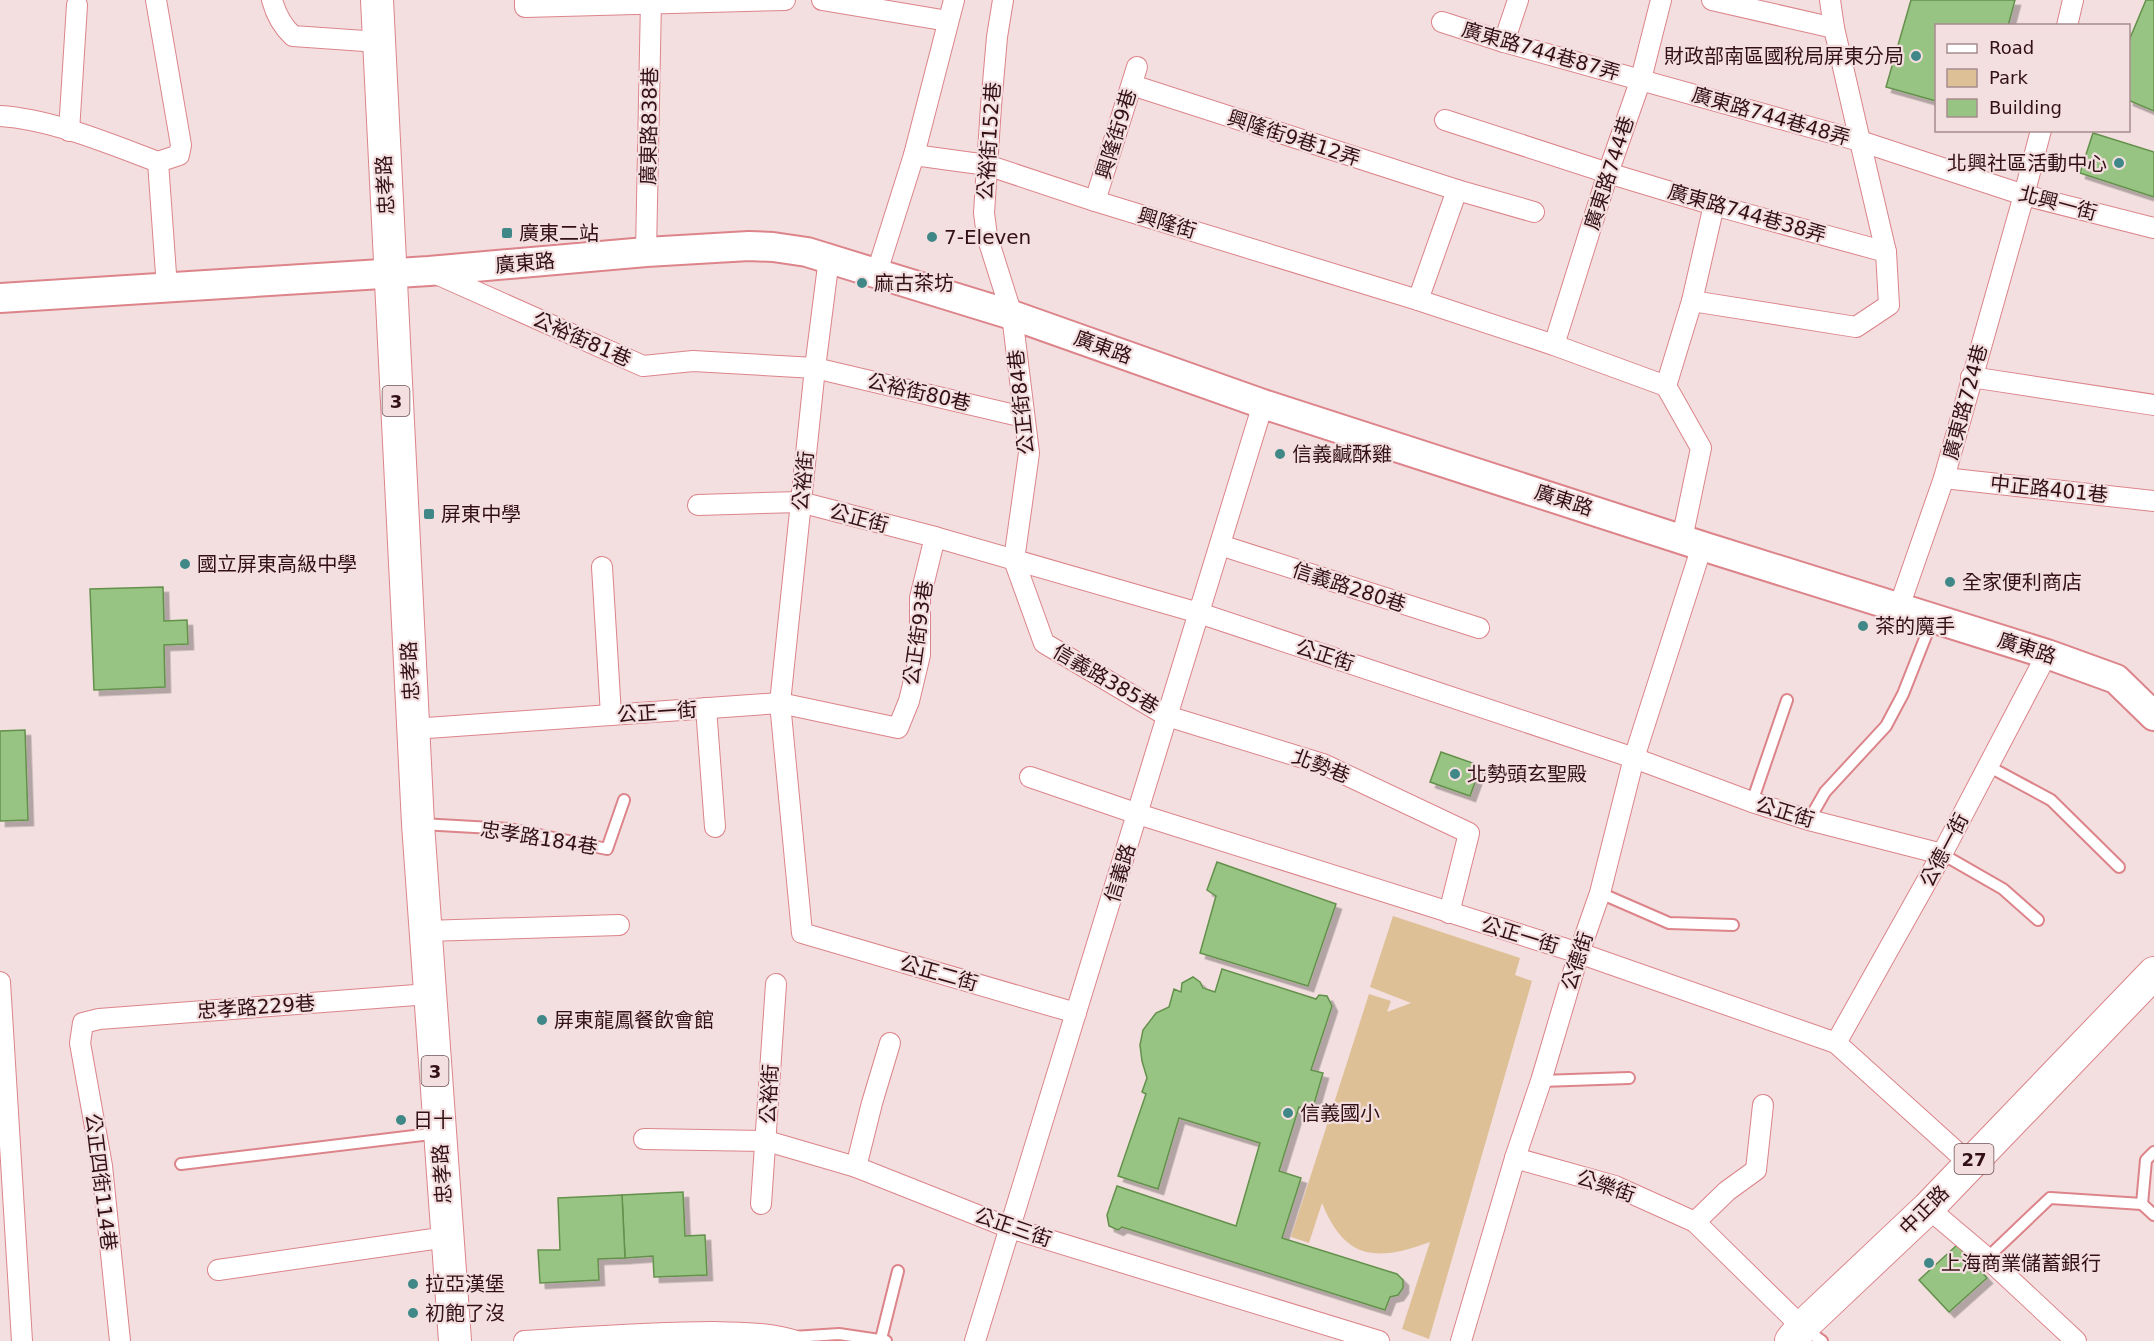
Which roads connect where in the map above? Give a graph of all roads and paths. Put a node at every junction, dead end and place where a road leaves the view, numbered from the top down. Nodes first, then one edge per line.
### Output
1 (156, 0) edge
2 (272, 0) edge
3 (377, 0) edge
4 (525, 0) edge
5 (785, 0) edge
6 (822, 0) edge
7 (954, 0) edge
8 (1003, 0) edge
9 (1518, 0) edge
10 (1661, 0) edge
11 (1712, 0) edge
12 (1830, 0) edge
13 (2073, 0) edge
14 (651, 2) edge
15 (77, 5) dead end
16 (948, 21) junction
17 (1442, 22) dead end
18 (2067, 24) edge
19 (1834, 28) junction
20 (379, 42) junction
21 (1504, 42) junction
22 (1134, 76) joint
23 (1641, 78) junction
24 (0, 116) edge
25 (1445, 120) dead end
26 (69, 131) junction
27 (2040, 132) edge
28 (1860, 141) junction
29 (914, 154) junction
30 (158, 162) junction
31 (987, 165) junction
32 (1608, 173) junction
33 (1457, 190) junction
34 (2024, 195) junction
35 (1095, 201) junction
36 (1714, 205) junction
37 (1534, 212) dead end
38 (2154, 228) edge
39 (646, 252) junction
40 (1886, 252) junction
41 (829, 258) junction
42 (429, 271) junction
43 (877, 272) junction
44 (389, 274) junction
45 (166, 288) junction
46 (0, 298) edge
47 (1418, 300) junction
48 (1692, 301) junction
49 (1012, 315) junction
50 (1554, 345) junction
51 (815, 368) junction
52 (1971, 377) junction
53 (1666, 387) junction
54 (1263, 404) junction
55 (2154, 405) edge
56 (1023, 417) junction
57 (1944, 478) junction
58 (2154, 501) edge
59 (801, 502) junction
60 (698, 504) dead end
61 (935, 537) junction
62 (1692, 542) junction
63 (1220, 545) junction
64 (1014, 560) junction
65 (602, 567) dead end
66 (1899, 607) junction
67 (1199, 613) junction
68 (1933, 618) junction
69 (1479, 628) dead end
70 (2047, 654) junction
71 (1787, 700) dead end
72 (780, 703) junction
73 (706, 708) junction
74 (611, 715) junction
75 (1167, 716) junction
76 (2154, 716) edge
77 (898, 728) joint
78 (413, 729) junction
79 (1634, 758) junction
80 (1988, 766) junction
81 (1030, 777) dead end
82 (624, 800) dead end
83 (1752, 802) junction
84 (1138, 814) junction
85 (1809, 820) junction
86 (418, 824) junction
87 (715, 827) dead end
88 (1942, 854) junction
89 (2119, 867) dead end
90 (1600, 893) junction
91 (1449, 913) junction
92 (2038, 920) dead end
93 (619, 925) dead end
94 (1733, 926) dead end
95 (425, 931) junction
96 (802, 933) joint
97 (1579, 953) junction
98 (2154, 973) edge
99 (0, 982) edge
100 (776, 984) dead end
101 (429, 994) junction
102 (1076, 1013) junction
103 (83, 1023) joint
104 (890, 1043) dead end
105 (1836, 1043) junction
106 (3, 1065) edge
107 (1629, 1078) dead end
108 (1541, 1081) junction
109 (1763, 1105) dead end
110 (439, 1133) junction
111 (644, 1139) dead end
112 (766, 1141) junction
113 (2154, 1152) edge
114 (1515, 1158) junction
115 (181, 1164) dead end
116 (1970, 1164) junction
117 (856, 1167) junction
118 (6, 1174) edge
119 (761, 1204) dead end
120 (2142, 1204) junction
121 (1928, 1208) junction
122 (2154, 1215) edge
123 (1695, 1222) junction
124 (1010, 1228) junction
125 (447, 1237) junction
126 (1987, 1258) junction
127 (218, 1270) dead end
128 (898, 1271) dead end
129 (1805, 1336) edge
130 (624, 1338) edge
131 (790, 1340) edge
132 (884, 1340) edge
133 (22, 1341) edge
134 (120, 1341) edge
135 (455, 1341) edge
136 (524, 1341) edge
137 (975, 1341) edge
138 (1379, 1341) edge
139 (1461, 1341) edge
140 (2076, 1341) edge

1 - 30 street
2 - 20 street
3 - 20 main road, 忠孝路 / 3
4 - 14 street
5 - 14 street
6 - 16 street
7 - 16 street
8 - 31 street, 公裕街152巷
9 - 21 street
10 - 23 street, 廣東路744巷
11 - 19 street
12 - 19 street
13 - 18 street
14 - 39 street, 廣東路838巷
15 - 26 street
16 - 29 street
17 - 21 street, 廣東路744巷87弄
19 - 28 street
20 - 44 main road, 忠孝路 / 3
21 - 23 street, 廣東路744巷87弄
22 - 33 street, 興隆街9巷12弄
22 - 35 street, 興隆街9巷
23 - 28 street, 廣東路744巷48弄
23 - 32 street, 廣東路744巷
24 - 26 street
25 - 32 street, 廣東路744巷38弄
26 - 30 street
27 - 34 street, 廣東路724巷
28 - 34 street, 北興一街
28 - 40 street, 廣東路744巷48弄
29 - 31 street, 興隆街
29 - 43 street
30 - 45 street
31 - 35 street, 興隆街
31 - 49 street, 公裕街152巷
32 - 36 street, 廣東路744巷38弄
32 - 50 street, 廣東路744巷
33 - 37 street, 興隆街9巷12弄
33 - 47 street
34 - 38 street, 北興一街
34 - 52 street, 廣東路724巷
35 - 47 street, 興隆街
36 - 40 street, 廣東路744巷38弄
36 - 48 street
39 - 41 street, 廣東路
39 - 42 street, 廣東路
40 - 48 street, 廣東路744巷48弄
41 - 43 street, 廣東路
41 - 51 street, 公裕街
42 - 44 street, 廣東路
42 - 51 street, 公裕街81巷
43 - 49 street, 廣東路
44 - 45 street, 廣東路
44 - 78 main road, 忠孝路 / 3
45 - 46 street, 廣東路
47 - 50 street
48 - 53 street
49 - 54 street, 廣東路
49 - 56 street, 公正街84巷
50 - 53 street
51 - 56 street, 公裕街80巷
51 - 59 street, 公裕街
52 - 55 street
52 - 57 street, 廣東路724巷
53 - 62 street
54 - 62 street, 廣東路
54 - 63 street, 信義路
56 - 64 street, 公正街84巷
57 - 58 street, 中正路401巷
57 - 66 street, 廣東路724巷
59 - 60 street, 公正街
59 - 61 street, 公正街
59 - 72 street, 公裕街
61 - 64 street, 公正街
61 - 77 street, 公正街93巷
62 - 66 street, 廣東路
62 - 79 street, 公德街
63 - 67 street, 信義路
63 - 69 street, 信義路280巷
64 - 67 street, 公正街
64 - 75 street, 信義路385巷
65 - 74 street
66 - 68 street, 廣東路
67 - 75 street, 信義路
67 - 79 street, 公正街
68 - 70 street, 廣東路
68 - 85 lane
70 - 76 street, 廣東路
70 - 80 street, 公德一街
71 - 83 lane
72 - 73 street, 公正一街
72 - 77 street, 公正一街
72 - 96 street, 公裕街
73 - 74 street, 公正一街
73 - 87 street
74 - 78 street, 公正一街
75 - 84 street, 信義路
75 - 91 street, 北勢巷
78 - 86 main road, 忠孝路 / 3
79 - 83 street, 公正街
79 - 90 street, 公德街
80 - 88 street, 公德一街
80 - 89 lane
81 - 84 street, 公正一街
82 - 86 lane, 忠孝路184巷
83 - 85 street, 公正街
84 - 91 street, 公正一街
84 - 102 street, 信義路
85 - 88 street, 公正街
86 - 95 main road, 忠孝路 / 3
88 - 92 lane
88 - 105 street, 公德一街
90 - 94 lane
90 - 97 street, 公德街
91 - 97 street, 公正一街
93 - 95 street
95 - 101 main road, 忠孝路 / 3
96 - 102 street, 公正二街
97 - 105 street, 公正一街
97 - 108 street, 公德街
98 - 116 main road, 中正路 / 27
99 - 106 street
100 - 112 street, 公裕街
101 - 103 street, 忠孝路229巷
101 - 110 main road, 忠孝路 / 3
102 - 124 street, 信義路
103 - 134 street, 公正四街114巷
104 - 117 street
105 - 116 street, 公正一街
106 - 118 street
107 - 108 lane
108 - 114 street, 公德街
109 - 123 street
110 - 115 lane
110 - 125 main road, 忠孝路 / 3
111 - 112 street, 公正三街
112 - 117 street, 公正三街
112 - 119 street, 公裕街
113 - 120 lane
114 - 123 street, 公樂街
114 - 139 street, 公德街
116 - 121 main road, 中正路 / 27
117 - 124 street, 公正三街
118 - 133 street
120 - 122 lane
120 - 126 lane
121 - 126 street
121 - 129 main road, 中正路 / 27
123 - 129 street, 公樂街
124 - 137 street, 信義路
124 - 138 street, 公正三街
125 - 127 street
125 - 135 main road, 忠孝路 / 3
126 - 140 street
128 - 132 lane
130 - 131 street
130 - 136 street
131 - 132 lane

